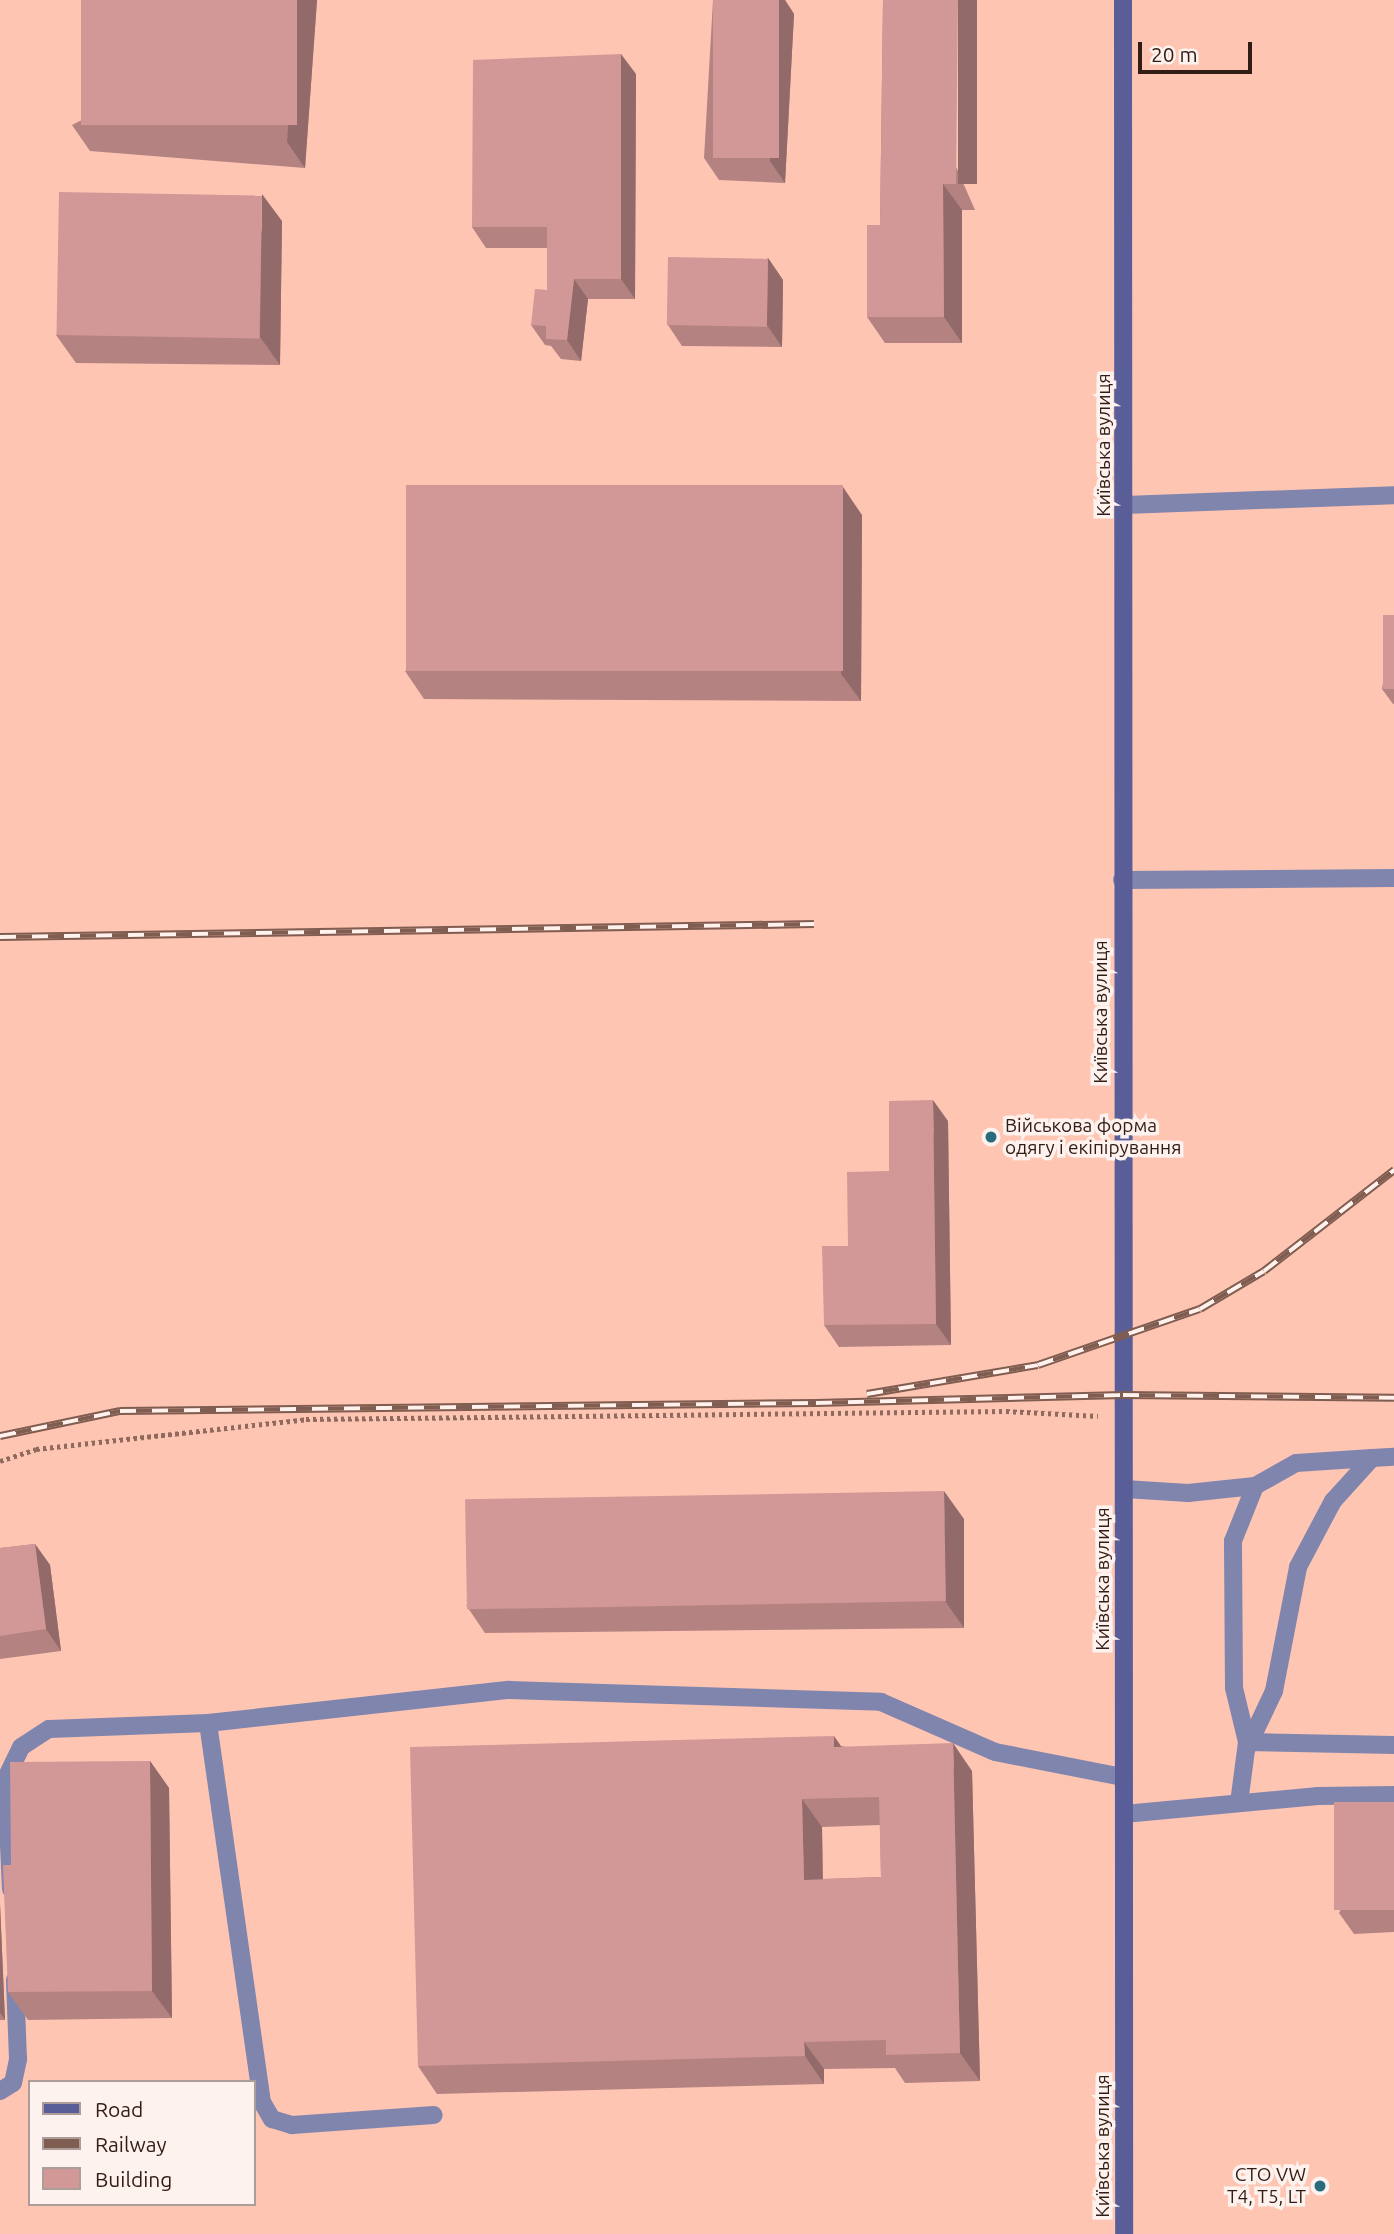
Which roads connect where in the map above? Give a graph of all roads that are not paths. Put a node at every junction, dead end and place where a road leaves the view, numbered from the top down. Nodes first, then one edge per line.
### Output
1 (1123, 0) edge
2 (1394, 495) edge
3 (1125, 505) junction
4 (1394, 878) edge
5 (1122, 880) junction
6 (1394, 1457) edge
7 (1372, 1458) junction
8 (1255, 1486) junction
9 (1125, 1489) junction
10 (208, 1723) junction
11 (1247, 1742) junction
12 (1394, 1745) edge
13 (1123, 1777) junction
14 (1394, 1795) edge
15 (1239, 1803) junction
16 (1124, 1814) junction
17 (12, 1912) edge
18 (14, 1965) edge
19 (0, 2091) edge
20 (434, 2115) dead end
21 (1124, 2234) edge

1 - 3 main road, Київська вулиця
2 - 3 lane
3 - 5 main road, Київська вулиця
4 - 5 lane
5 - 9 main road, Київська вулиця
6 - 7 lane
7 - 8 lane
7 - 11 lane
8 - 9 lane
8 - 11 lane
9 - 13 main road, Київська вулиця
10 - 13 lane
10 - 17 lane
10 - 20 lane
11 - 12 lane
11 - 15 lane
13 - 16 main road, Київська вулиця
14 - 15 lane
15 - 16 lane
16 - 21 main road, Київська вулиця
18 - 19 lane

